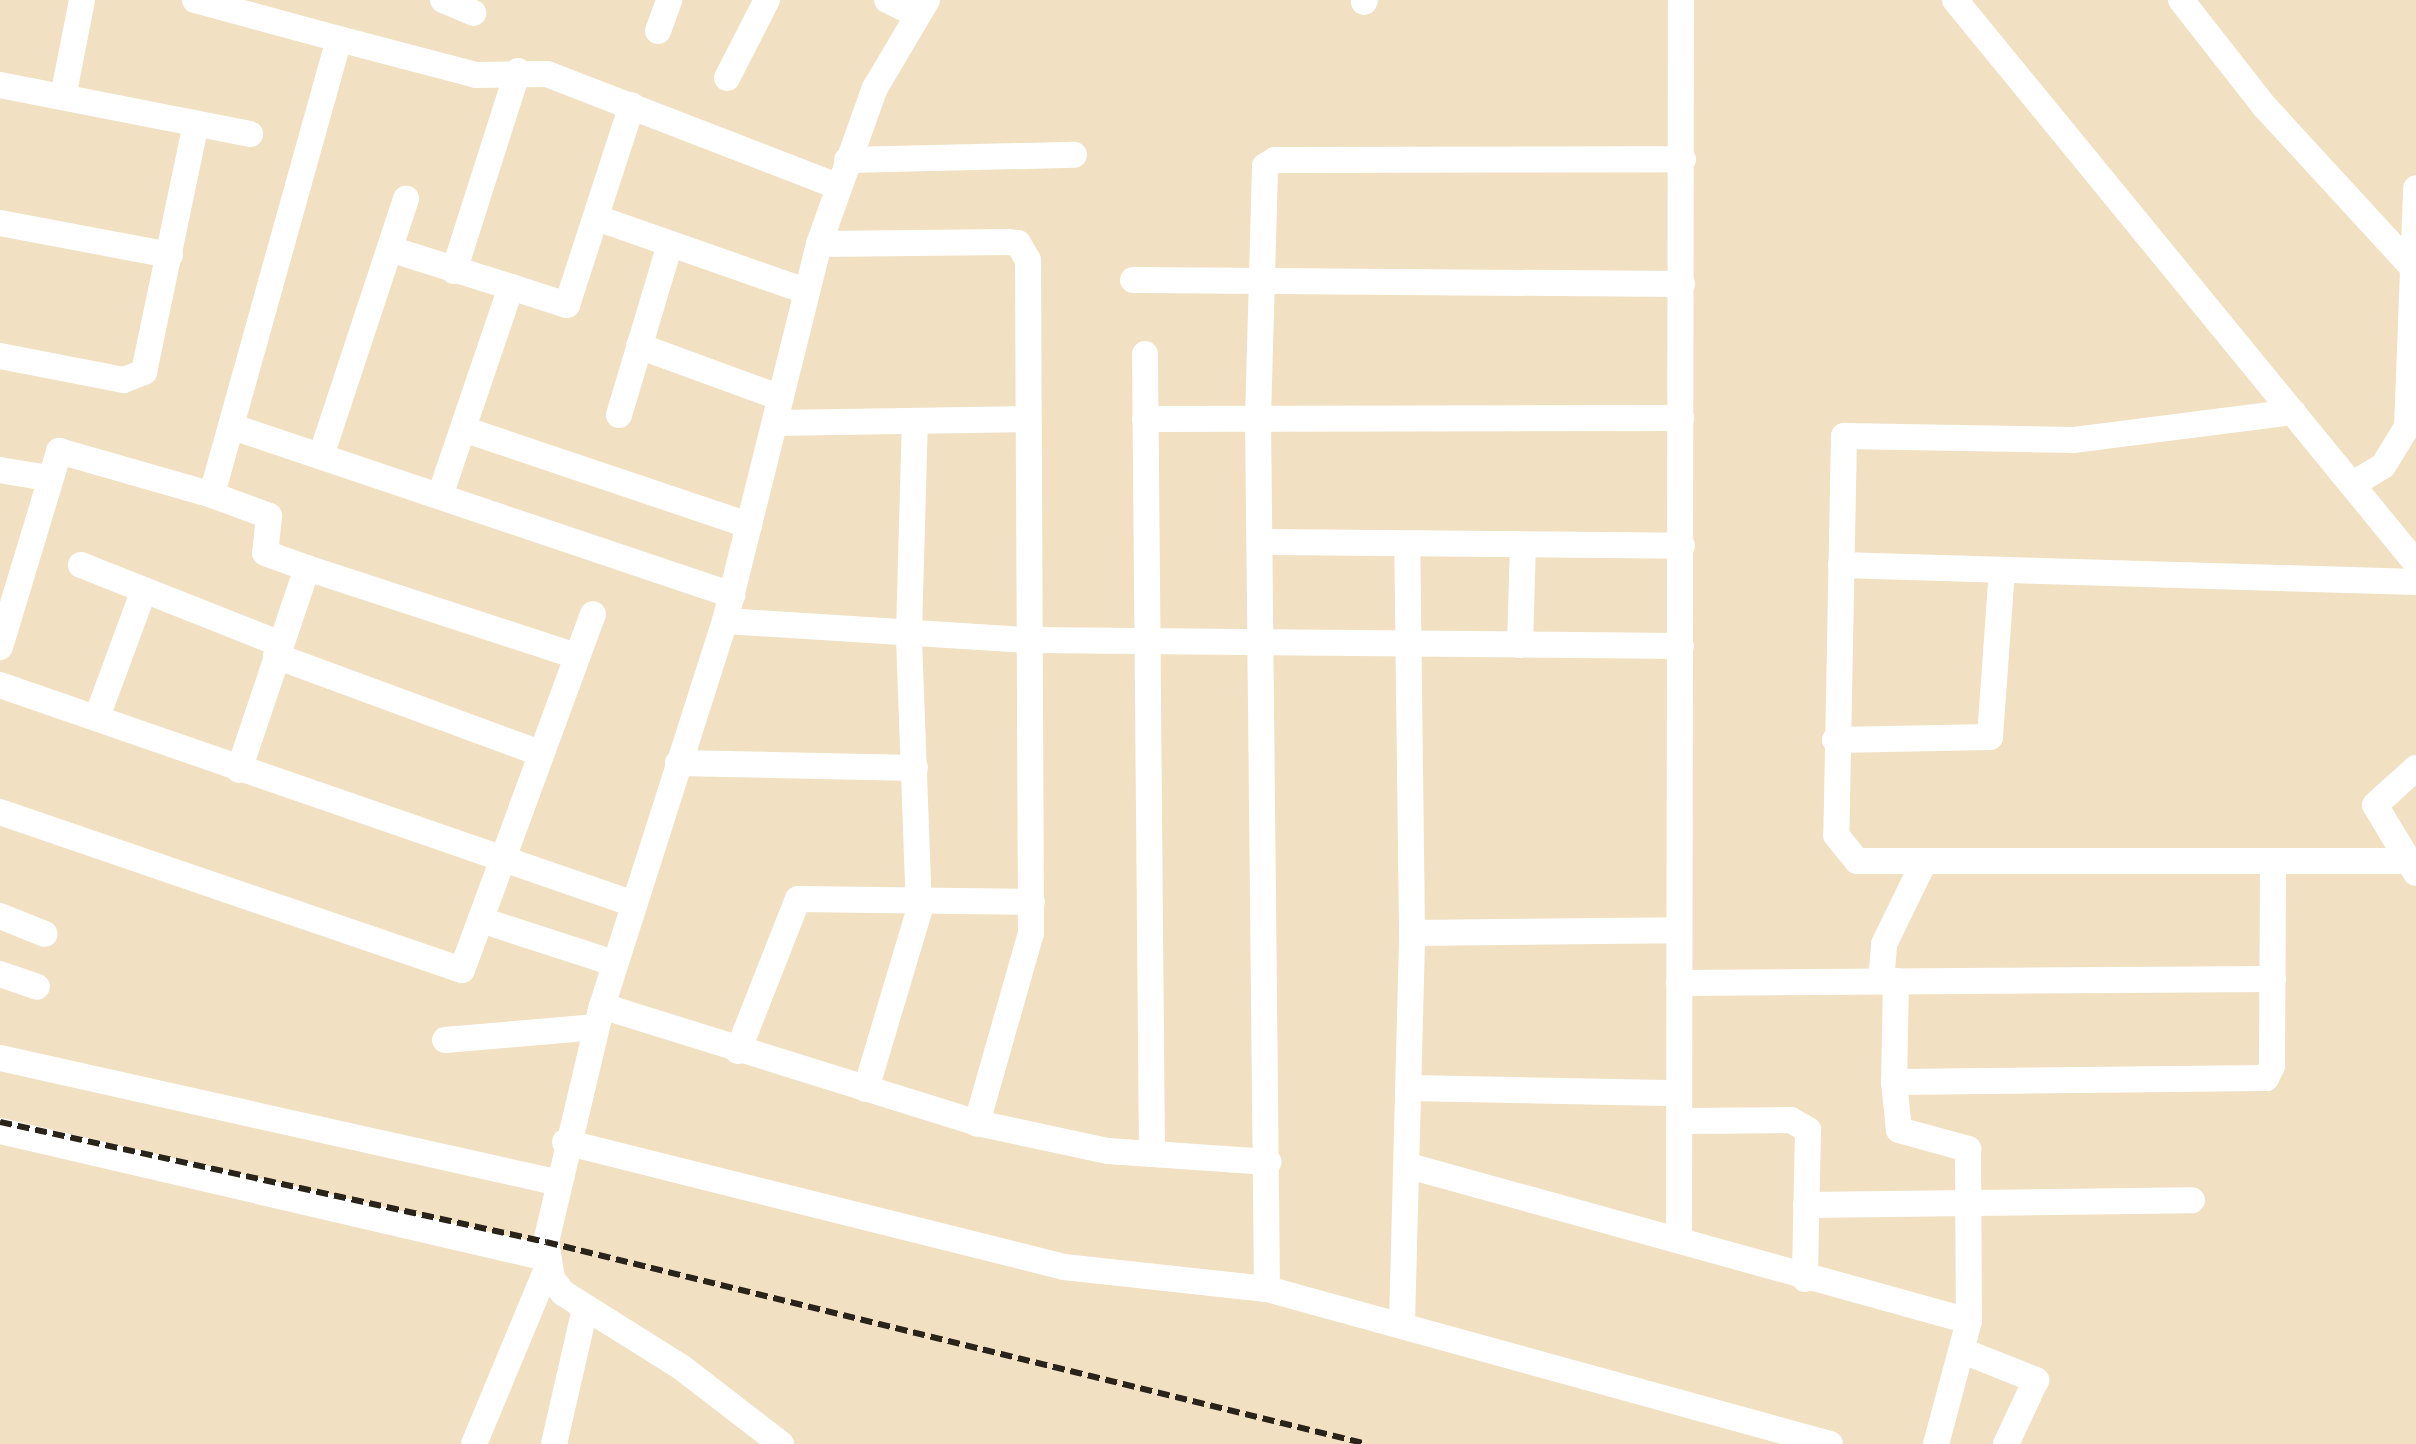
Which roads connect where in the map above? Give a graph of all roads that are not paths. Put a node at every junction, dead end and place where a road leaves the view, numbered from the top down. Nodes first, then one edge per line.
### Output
1 (82, 0) edge
2 (195, 0) edge
3 (443, 0) edge
4 (669, 0) edge
5 (767, 0) edge
6 (887, 0) edge
7 (1681, 0) edge
8 (1955, 0) edge
9 (2181, 0) edge
10 (923, 7) edge
11 (473, 13) dead end
12 (658, 31) dead end
13 (339, 39) junction
14 (518, 71) junction
15 (727, 78) dead end
16 (0, 85) edge
17 (63, 97) junction
18 (632, 105) junction
19 (196, 124) junction
20 (250, 134) dead end
21 (1074, 155) dead end
22 (1683, 159) junction
23 (847, 160) junction
24 (838, 186) junction
25 (2416, 188) edge
26 (406, 199) dead end
27 (597, 218) junction
28 (0, 223) edge
29 (670, 244) junction
30 (819, 244) junction
31 (390, 249) junction
32 (170, 255) junction
33 (454, 271) junction
34 (2414, 271) edge
35 (1133, 280) dead end
36 (1261, 283) junction
37 (1682, 284) junction
38 (511, 287) junction
39 (806, 291) junction
40 (639, 346) junction
41 (1145, 354) dead end
42 (0, 356) edge
43 (778, 410) junction
44 (2293, 412) junction
45 (619, 415) dead end
46 (1681, 418) junction
47 (1026, 419) junction
48 (1145, 419) junction
49 (1258, 419) junction
50 (915, 423) junction
51 (233, 427) junction
52 (463, 429) junction
53 (321, 456) junction
54 (0, 470) edge
55 (48, 478) junction
56 (2353, 484) junction
57 (212, 495) junction
58 (440, 496) junction
59 (749, 525) junction
60 (1260, 542) junction
61 (1407, 546) junction
62 (1523, 546) junction
63 (1682, 546) junction
64 (2416, 563) edge
65 (81, 565) dead end
66 (1841, 565) junction
67 (307, 568) junction
68 (2002, 570) junction
69 (2416, 582) edge
70 (8, 588) edge
71 (144, 590) junction
72 (732, 595) junction
73 (593, 614) dead end
74 (725, 621) junction
75 (909, 632) junction
76 (1031, 640) junction
77 (1146, 641) junction
78 (1261, 641) junction
79 (1406, 644) junction
80 (1520, 645) junction
81 (1681, 646) junction
82 (0, 647) edge
83 (279, 650) junction
84 (577, 656) junction
85 (0, 685) edge
86 (97, 717) junction
87 (1835, 740) junction
88 (540, 753) junction
89 (678, 763) junction
90 (915, 768) junction
91 (2416, 768) edge
92 (239, 770) junction
93 (0, 812) edge
94 (505, 860) junction
95 (1924, 862) junction
96 (2273, 865) junction
97 (2412, 867) edge
98 (919, 897) junction
99 (1032, 902) junction
100 (631, 903) junction
101 (0, 916) edge
102 (481, 920) junction
103 (1678, 930) junction
104 (1412, 933) junction
105 (45, 934) dead end
106 (614, 963) junction
107 (0, 974) edge
108 (2273, 979) junction
109 (1888, 981) junction
110 (1679, 983) junction
111 (37, 987) dead end
112 (599, 1017) junction
113 (445, 1040) dead end
114 (738, 1051) junction
115 (0, 1058) edge
116 (1894, 1082) junction
117 (1410, 1088) junction
118 (866, 1089) junction
119 (1679, 1093) junction
120 (1680, 1121) junction
121 (977, 1123) junction
122 (0, 1131) edge
123 (565, 1142) junction
124 (1152, 1153) junction
125 (1269, 1162) junction
126 (1409, 1166) junction
127 (555, 1182) junction
128 (1969, 1200) junction
129 (2192, 1200) dead end
130 (1806, 1205) junction
131 (1679, 1240) junction
132 (547, 1262) junction
133 (1805, 1279) junction
134 (1267, 1289) junction
135 (585, 1309) junction
136 (1969, 1321) junction
137 (1402, 1323) junction
138 (1963, 1351) junction
139 (752, 1434) edge
140 (474, 1444) edge
141 (554, 1444) edge
142 (781, 1444) edge
143 (1830, 1444) edge
144 (1936, 1444) edge
145 (2006, 1444) edge

1 - 17 street
2 - 13 street
3 - 11 street
4 - 12 street
5 - 15 street
6 - 10 street
7 - 22 street
8 - 44 street
9 - 34 street
10 - 23 street
13 - 14 street
13 - 51 street
14 - 18 street
14 - 33 street
16 - 17 street
17 - 19 street
18 - 24 street
18 - 27 street
19 - 20 street
19 - 32 street
21 - 23 street
22 - 36 street
22 - 37 street
23 - 24 street
24 - 30 street
25 - 34 street
26 - 31 street
27 - 29 street
27 - 38 street
28 - 32 street
29 - 39 street
29 - 40 street
30 - 39 street
30 - 47 street
31 - 33 street
31 - 53 street
32 - 42 street
33 - 38 street
34 - 56 street
35 - 36 street
36 - 37 street
36 - 49 street
37 - 46 street
38 - 52 street
39 - 43 street
40 - 43 street
40 - 45 street
41 - 48 street
43 - 50 street
43 - 59 street
44 - 56 street
44 - 66 street
46 - 49 street
46 - 63 street
47 - 50 street
47 - 76 street
48 - 49 street
48 - 77 street
49 - 60 street
50 - 75 street
51 - 53 street
51 - 57 street
52 - 58 street
52 - 59 street
53 - 58 street
54 - 55 street
55 - 57 street
55 - 70 street
56 - 64 street
57 - 67 street
58 - 72 street
59 - 72 street
60 - 61 street
60 - 78 street
61 - 62 street
61 - 79 street
62 - 63 street
62 - 80 street
63 - 81 street
65 - 71 street
66 - 68 street
66 - 87 street
67 - 83 street
67 - 84 street
68 - 69 street
68 - 87 street
70 - 82 street
71 - 83 street
71 - 86 street
72 - 74 street
73 - 84 street
74 - 75 street
74 - 89 street
75 - 76 street
75 - 90 street
76 - 77 street
76 - 99 street
77 - 78 street
77 - 124 street
78 - 79 street
78 - 125 street
79 - 80 street
79 - 104 street
80 - 81 street
81 - 103 street
83 - 88 street
83 - 92 street
84 - 88 street
85 - 86 street
86 - 92 street
87 - 95 street
88 - 94 street
89 - 90 street
89 - 100 street
90 - 98 street
91 - 97 street
92 - 94 street
93 - 102 street
94 - 100 street
94 - 102 street
95 - 96 street
95 - 109 street
96 - 97 street
96 - 108 street
98 - 99 street
98 - 114 street
98 - 118 street
99 - 121 street
100 - 106 street
101 - 105 street
102 - 106 street
103 - 104 street
103 - 110 street
104 - 117 street
106 - 112 street
107 - 111 street
108 - 109 street
108 - 116 street
109 - 110 street
109 - 116 street
110 - 119 street
112 - 113 street
112 - 114 street
112 - 123 street
114 - 118 street
115 - 127 street
116 - 128 street
117 - 119 street
117 - 126 street
118 - 121 street
119 - 120 street
120 - 130 street
120 - 131 street
121 - 124 street
122 - 132 street
123 - 127 street
123 - 134 street
124 - 125 street
125 - 134 street
126 - 131 street
126 - 137 street
127 - 132 street
128 - 129 street
128 - 130 street
128 - 136 street
130 - 133 street
131 - 133 street
132 - 135 street
132 - 140 street
133 - 136 street
134 - 137 street
135 - 139 street
135 - 141 street
136 - 138 street
137 - 143 street
138 - 144 street
138 - 145 street
139 - 142 street

